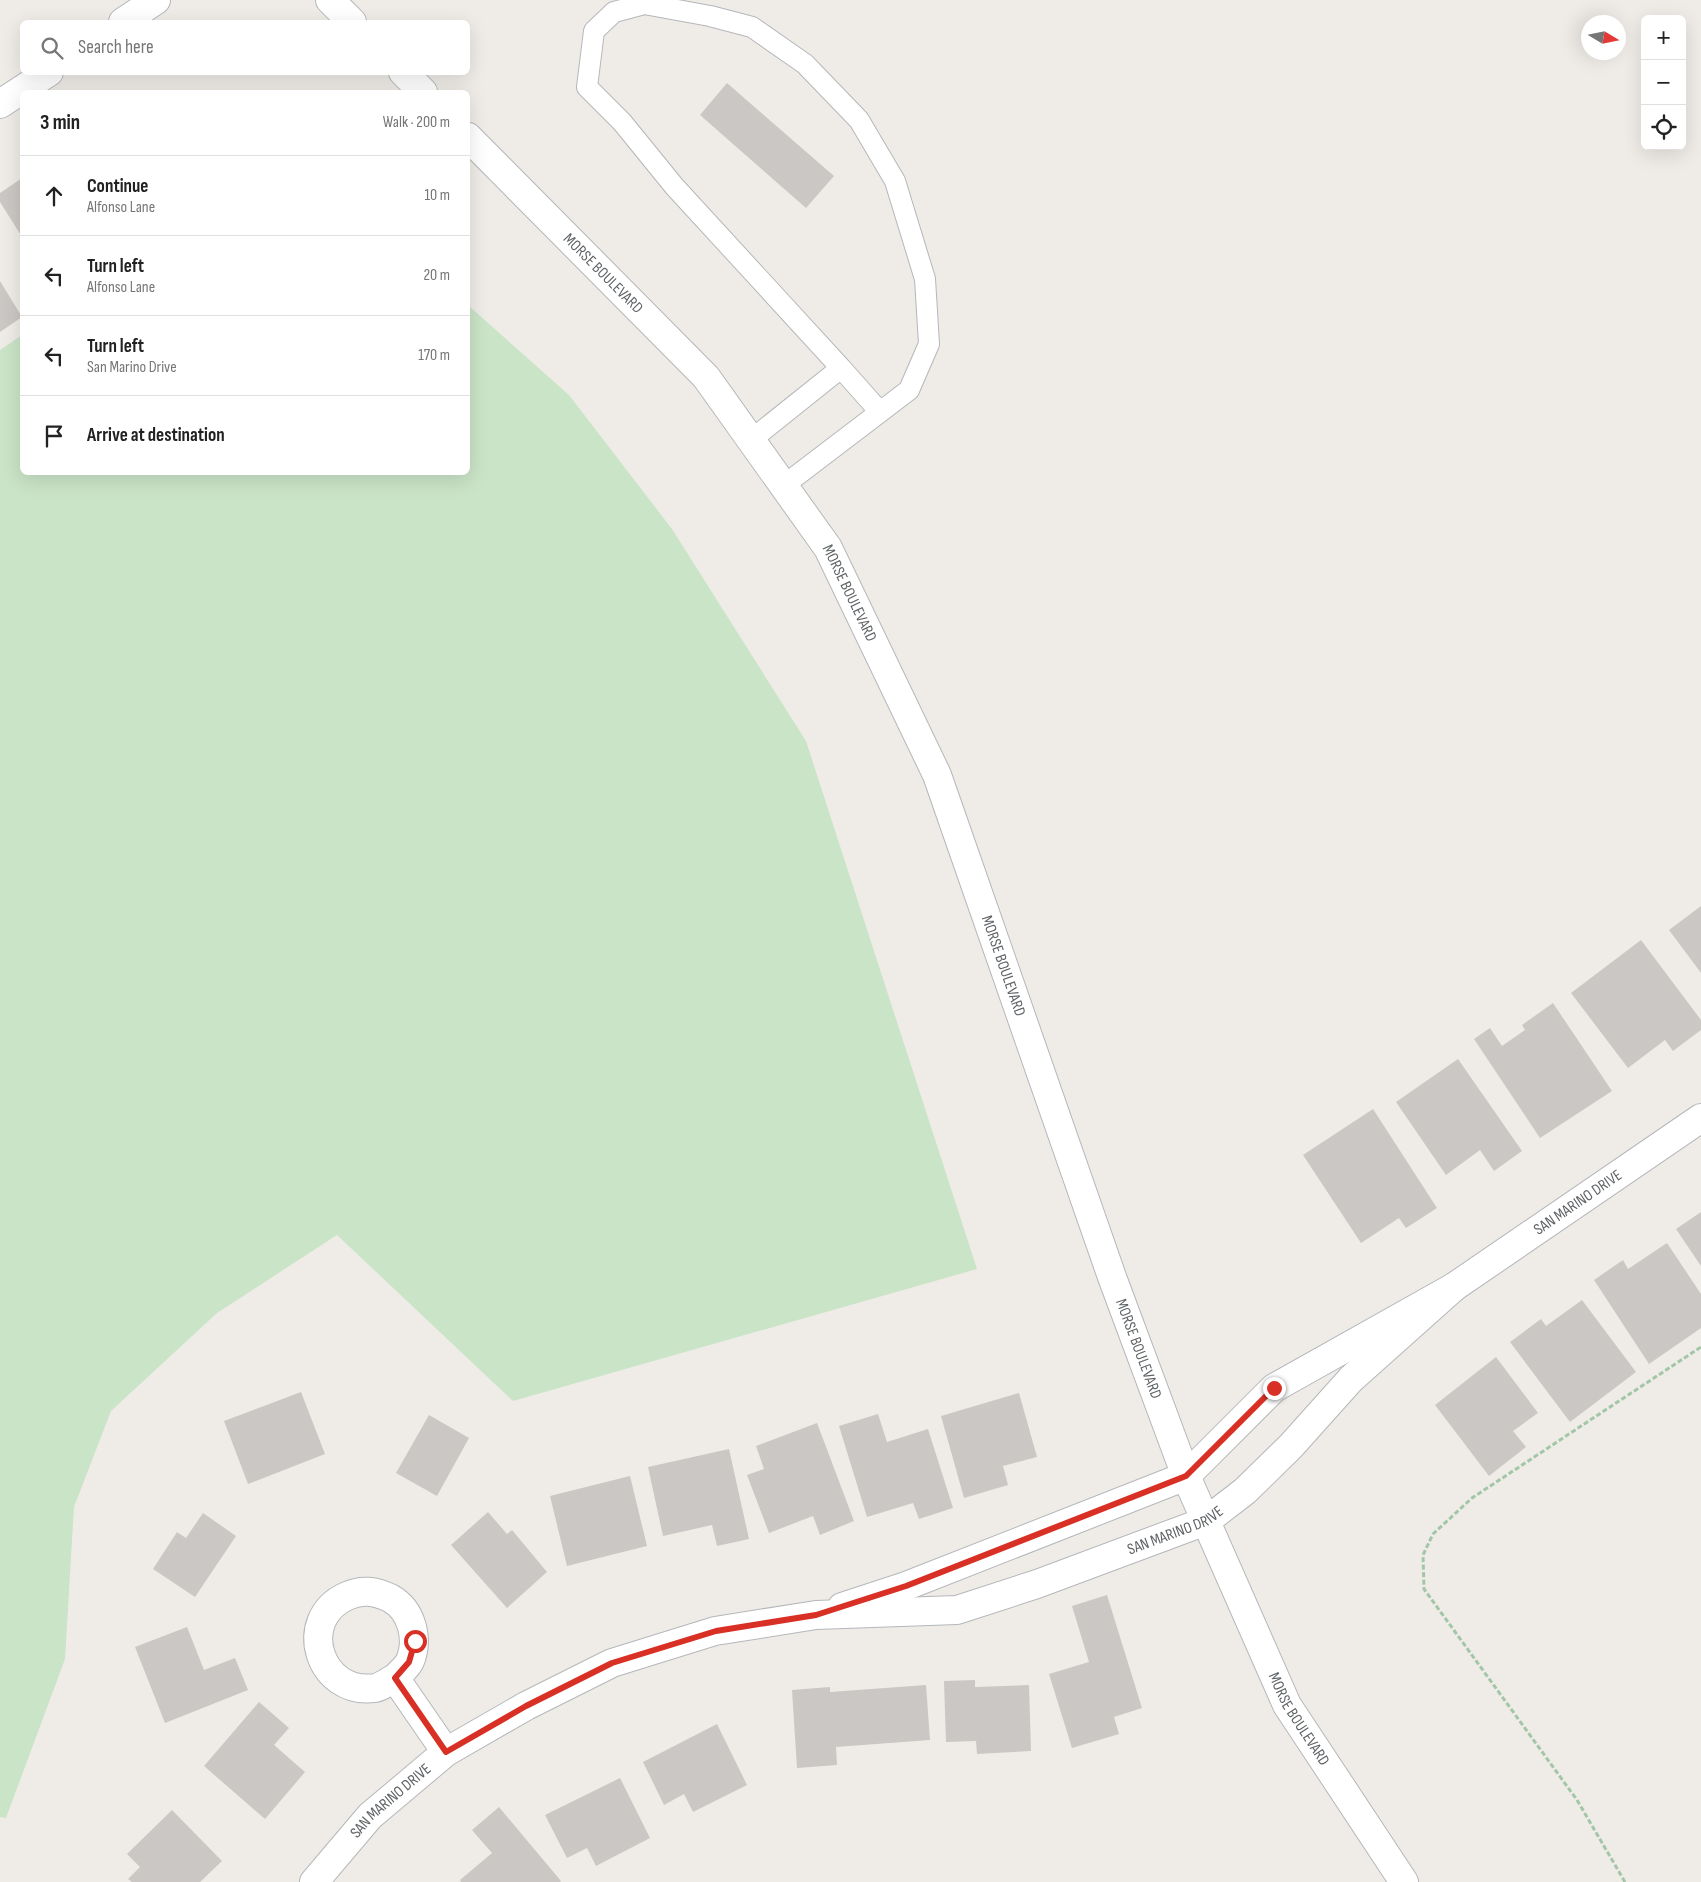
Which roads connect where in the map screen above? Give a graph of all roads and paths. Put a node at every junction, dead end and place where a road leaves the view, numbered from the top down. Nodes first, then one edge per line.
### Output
1 (156, 0) edge
2 (330, 0) edge
3 (126, 20) edge
4 (350, 20) edge
5 (44, 75) edge
6 (406, 75) edge
7 (21, 90) edge
8 (421, 90) edge
9 (20, 91) edge
10 (0, 104) edge
11 (470, 139) edge
12 (841, 368) junction
13 (880, 412) junction
14 (751, 440) junction
15 (783, 486) junction
16 (1701, 1118) edge
17 (1454, 1287) junction
18 (1701, 1346) edge
19 (1186, 1476) junction
20 (1206, 1521) junction
21 (816, 1615) junction
22 (395, 1678) dead end
23 (446, 1752) junction
24 (314, 1882) edge
25 (1404, 1882) edge
26 (1625, 1882) edge

1 - 3 street
2 - 4 street
5 - 7 street
6 - 8 street
9 - 10 street
11 - 14 street, MORSE BOULEVARD
12 - 13 lane
12 - 13 lane
12 - 14 lane
13 - 15 lane
14 - 15 street, MORSE BOULEVARD
15 - 19 street, MORSE BOULEVARD
16 - 17 street, SAN MARINO DRIVE
17 - 19 street, SAN MARINO DRIVE
17 - 20 street, SAN MARINO DRIVE
18 - 26 path
19 - 20 street, MORSE BOULEVARD
19 - 21 street, SAN MARINO DRIVE
20 - 21 street, SAN MARINO DRIVE
20 - 25 street, MORSE BOULEVARD
21 - 23 street, SAN MARINO DRIVE
22 - 23 street
23 - 24 street, SAN MARINO DRIVE

